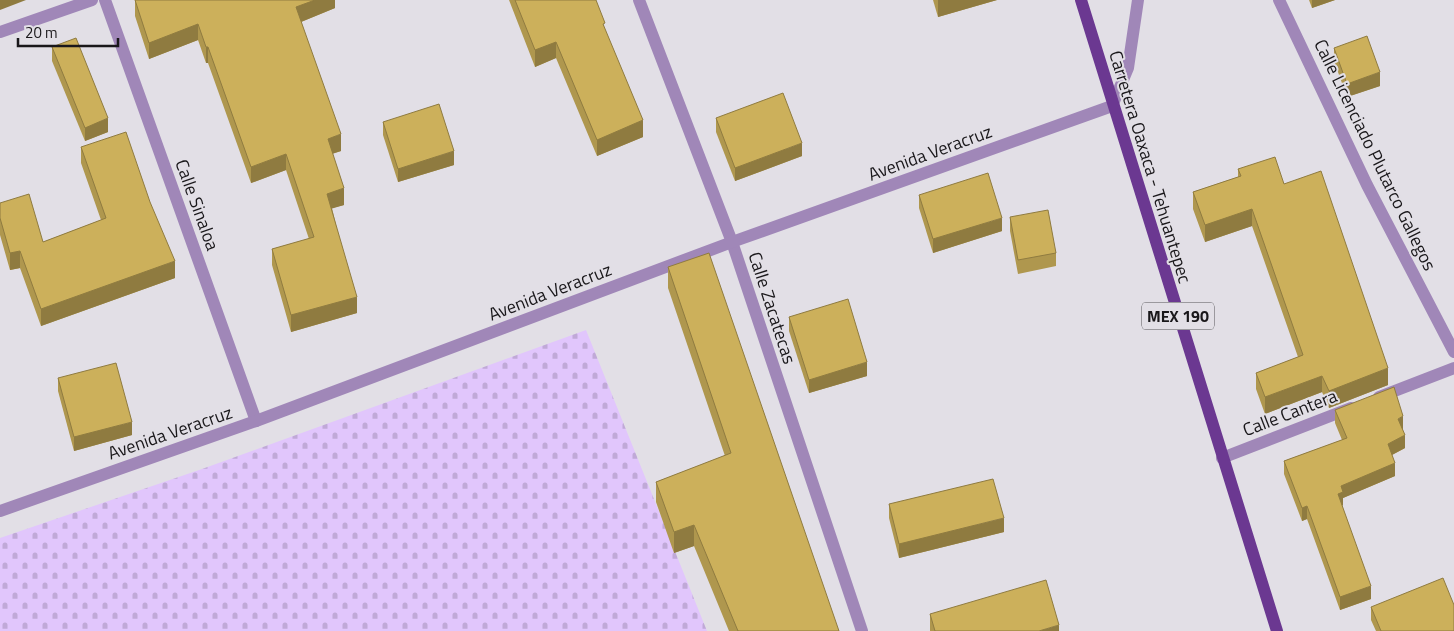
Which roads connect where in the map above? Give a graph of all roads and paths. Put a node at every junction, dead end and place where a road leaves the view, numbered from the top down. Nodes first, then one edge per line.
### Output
1 (92, 0) edge
2 (105, 0) edge
3 (640, 0) edge
4 (1081, 0) edge
5 (1138, 0) edge
6 (1279, 0) edge
7 (0, 32) edge
8 (1112, 106) junction
9 (732, 242) junction
10 (1454, 352) edge
11 (1454, 368) edge
12 (256, 421) junction
13 (1222, 458) junction
14 (0, 511) edge
15 (862, 631) edge
16 (1276, 631) edge

1 - 7 street
2 - 12 street, Calle Sinaloa
3 - 9 street, Calle Zacatecas
4 - 8 main road, Carretera Oaxaca - Tehuantepec / MEX 190
5 - 8 street
6 - 10 street, Calle Licenciado Plutarco Gallegos
8 - 9 street, Avenida Veracruz
8 - 13 main road, Carretera Oaxaca - Tehuantepec / MEX 190
9 - 12 street, Avenida Veracruz
9 - 15 street, Calle Zacatecas
11 - 13 street, Calle Cantera
12 - 14 street, Avenida Veracruz
13 - 16 main road, Carretera Oaxaca - Tehuantepec / MEX 190

